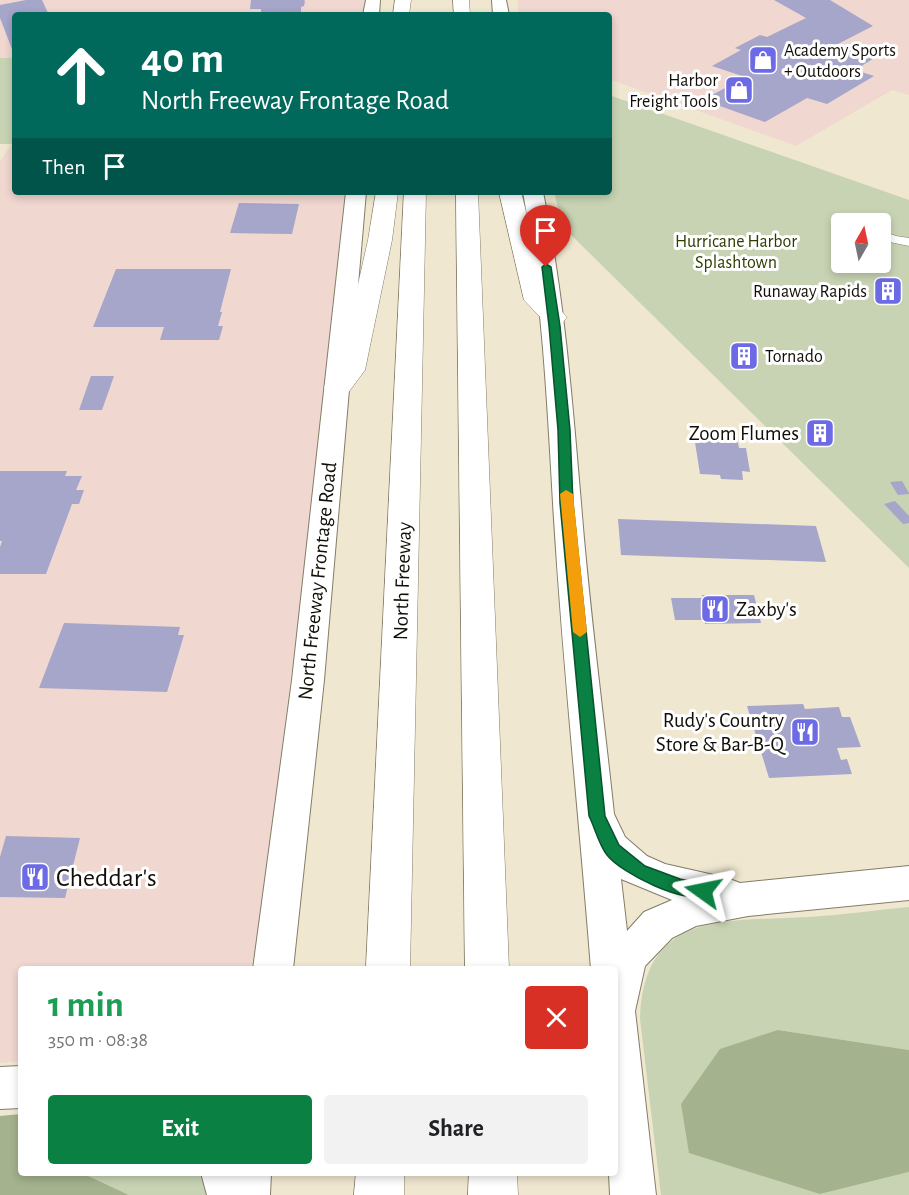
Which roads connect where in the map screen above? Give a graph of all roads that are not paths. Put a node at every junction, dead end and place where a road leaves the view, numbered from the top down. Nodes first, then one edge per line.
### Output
1 (356, 195) edge
2 (387, 195) edge
3 (415, 195) edge
4 (467, 195) edge
5 (511, 195) edge
6 (534, 195) edge
7 (891, 239) edge
8 (909, 242) edge
9 (554, 317) junction
10 (338, 387) junction
11 (597, 816) junction
12 (909, 883) edge
13 (748, 898) junction
14 (273, 966) edge
15 (388, 966) edge
16 (487, 966) edge
17 (611, 966) edge
18 (618, 998) edge
19 (618, 1041) edge
20 (18, 1087) edge
21 (0, 1088) edge
22 (224, 1176) edge
23 (249, 1176) edge
24 (380, 1176) edge
25 (493, 1176) edge
26 (230, 1195) edge
27 (247, 1195) edge
28 (379, 1195) edge
29 (493, 1195) edge
30 (633, 1195) edge

1 - 10 main road, North Freeway Frontage Road
2 - 10 highway
3 - 15 highway, North Freeway
4 - 16 highway
5 - 9 highway
6 - 9 main road
7 - 8 street
9 - 11 main road
10 - 14 main road, North Freeway Frontage Road
11 - 13 main road
11 - 17 main road
12 - 13 main road
13 - 18 main road
19 - 30 main road
20 - 21 main road
22 - 26 main road
23 - 27 main road
24 - 28 highway
25 - 29 highway

